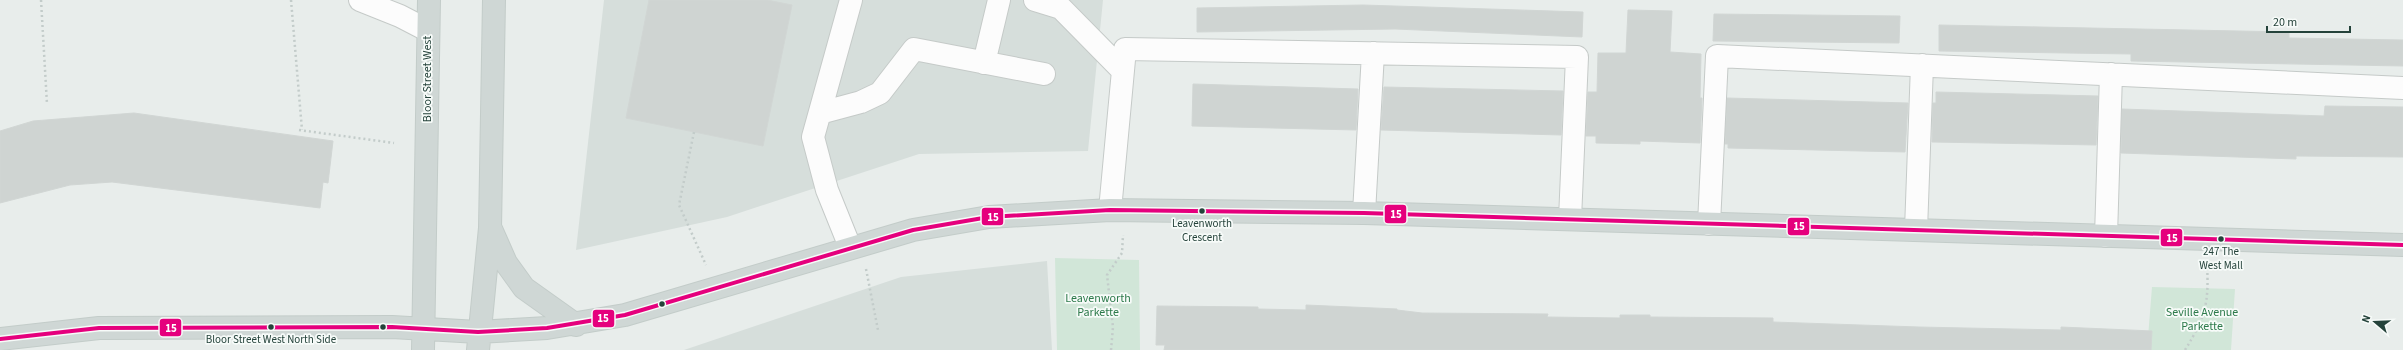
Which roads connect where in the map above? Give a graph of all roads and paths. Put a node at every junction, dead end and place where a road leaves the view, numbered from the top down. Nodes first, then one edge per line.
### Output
1 (41, 0) edge
2 (291, 0) edge
3 (360, 0) edge
4 (428, 0) edge
5 (494, 0) edge
6 (851, 0) edge
7 (999, 0) edge
8 (1035, 0) edge
9 (427, 30) junction
10 (1373, 53) junction
11 (984, 63) junction
12 (1922, 65) junction
13 (1122, 71) junction
14 (1044, 74) dead end
15 (2111, 74) junction
16 (2403, 88) edge
17 (47, 104) dead end
18 (820, 113) junction
19 (694, 132) dead end
20 (394, 143) dead end
21 (1118, 210) junction
22 (1364, 213) junction
23 (1570, 219) junction
24 (1709, 224) junction
25 (490, 228) junction
26 (1916, 230) junction
27 (2106, 236) junction
28 (2206, 239) junction
29 (2403, 245) edge
30 (856, 246) junction
31 (716, 288) junction
32 (576, 325) junction
33 (878, 330) dead end
34 (0, 339) edge
35 (422, 340) edge
36 (478, 341) edge
37 (1111, 350) edge
38 (2185, 350) edge

1 - 17 path
2 - 20 path
3 - 9 street
4 - 9 main road, Bloor Street West
5 - 25 main road
6 - 18 street
7 - 11 street
8 - 13 street
9 - 35 main road, Bloor Street West
10 - 13 street
10 - 22 street
10 - 23 street
11 - 14 street
11 - 18 street
12 - 15 street
12 - 24 street
12 - 26 street
13 - 21 street
15 - 16 street
15 - 27 street
18 - 30 street
19 - 31 path
21 - 22 main road
21 - 30 main road
21 - 37 path
22 - 23 main road
23 - 24 main road
24 - 26 main road
25 - 32 main road
25 - 36 main road
26 - 27 main road
27 - 28 main road
28 - 29 main road
28 - 38 path
30 - 31 main road
30 - 33 path
31 - 32 main road
32 - 36 main road
34 - 35 main road
35 - 36 main road

